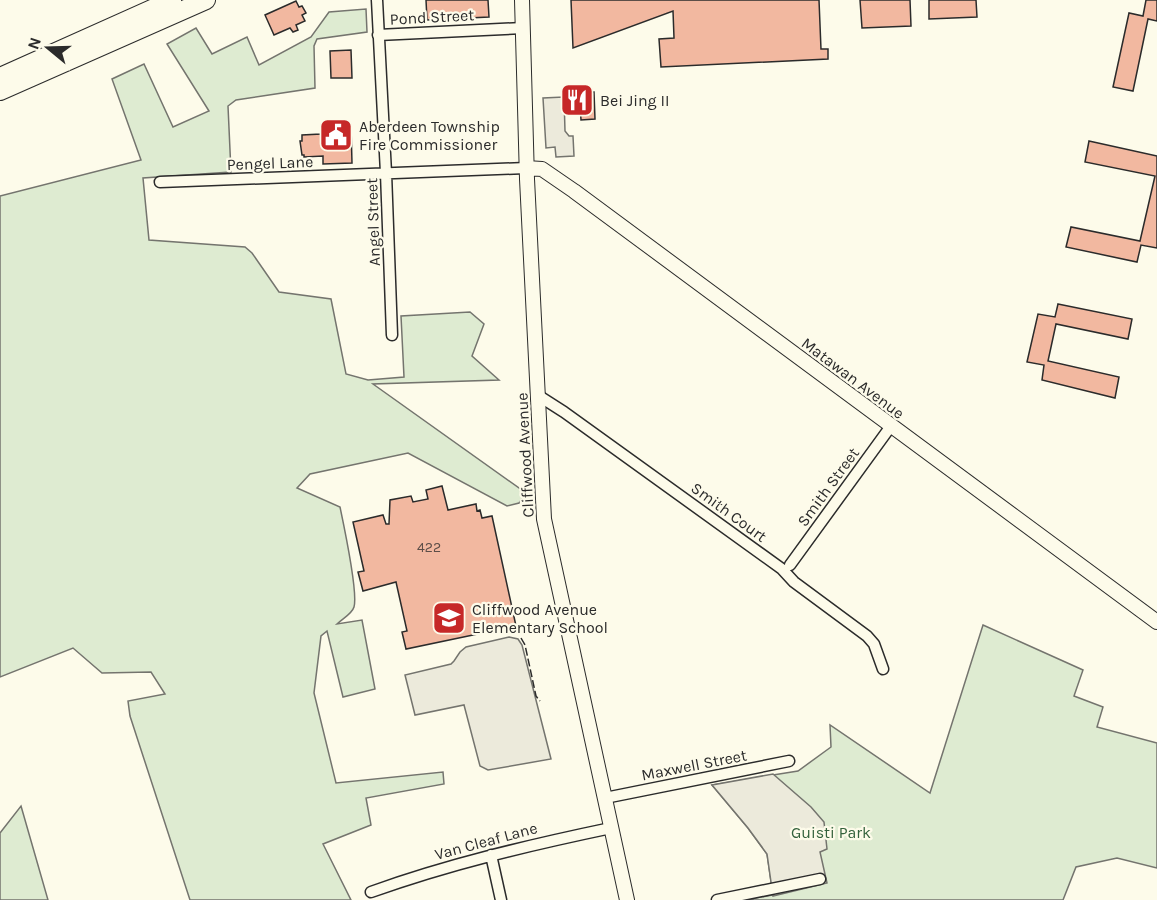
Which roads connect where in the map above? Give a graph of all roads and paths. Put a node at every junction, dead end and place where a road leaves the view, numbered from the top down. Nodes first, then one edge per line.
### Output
1 (172, 0) edge
2 (206, 0) edge
3 (376, 0) edge
4 (522, 0) edge
5 (522, 28) junction
6 (378, 35) junction
7 (0, 77) edge
8 (0, 91) edge
9 (526, 168) junction
10 (386, 173) junction
11 (159, 182) dead end
12 (392, 335) dead end
13 (539, 396) junction
14 (891, 426) junction
15 (790, 565) dead end
16 (1157, 622) edge
17 (883, 669) dead end
18 (789, 761) dead end
19 (605, 798) junction
20 (611, 828) junction
21 (491, 855) junction
22 (820, 879) dead end
23 (371, 892) dead end
24 (501, 900) edge
25 (627, 900) edge
26 (717, 900) edge

1 - 7 highway
2 - 8 highway
3 - 6 street, Angel Street
4 - 5 main road, Cliffwood Avenue
5 - 6 street, Pond Street
5 - 9 main road, Cliffwood Avenue
6 - 10 street, Angel Street
9 - 10 street, Pengel Lane
9 - 13 main road, Cliffwood Avenue
9 - 14 main road, Matawan Avenue
10 - 11 street, Pengel Lane
10 - 12 street, Angel Street
13 - 17 street, Smith Court
13 - 19 main road, Cliffwood Avenue
14 - 15 street, Smith Street
14 - 16 main road, Matawan Avenue
18 - 19 street, Maxwell Street
19 - 20 main road, Cliffwood Avenue
20 - 21 street, Van Cleaf Lane
20 - 25 main road, Cliffwood Avenue
21 - 23 street, Van Cleaf Lane
21 - 24 street
22 - 26 street

